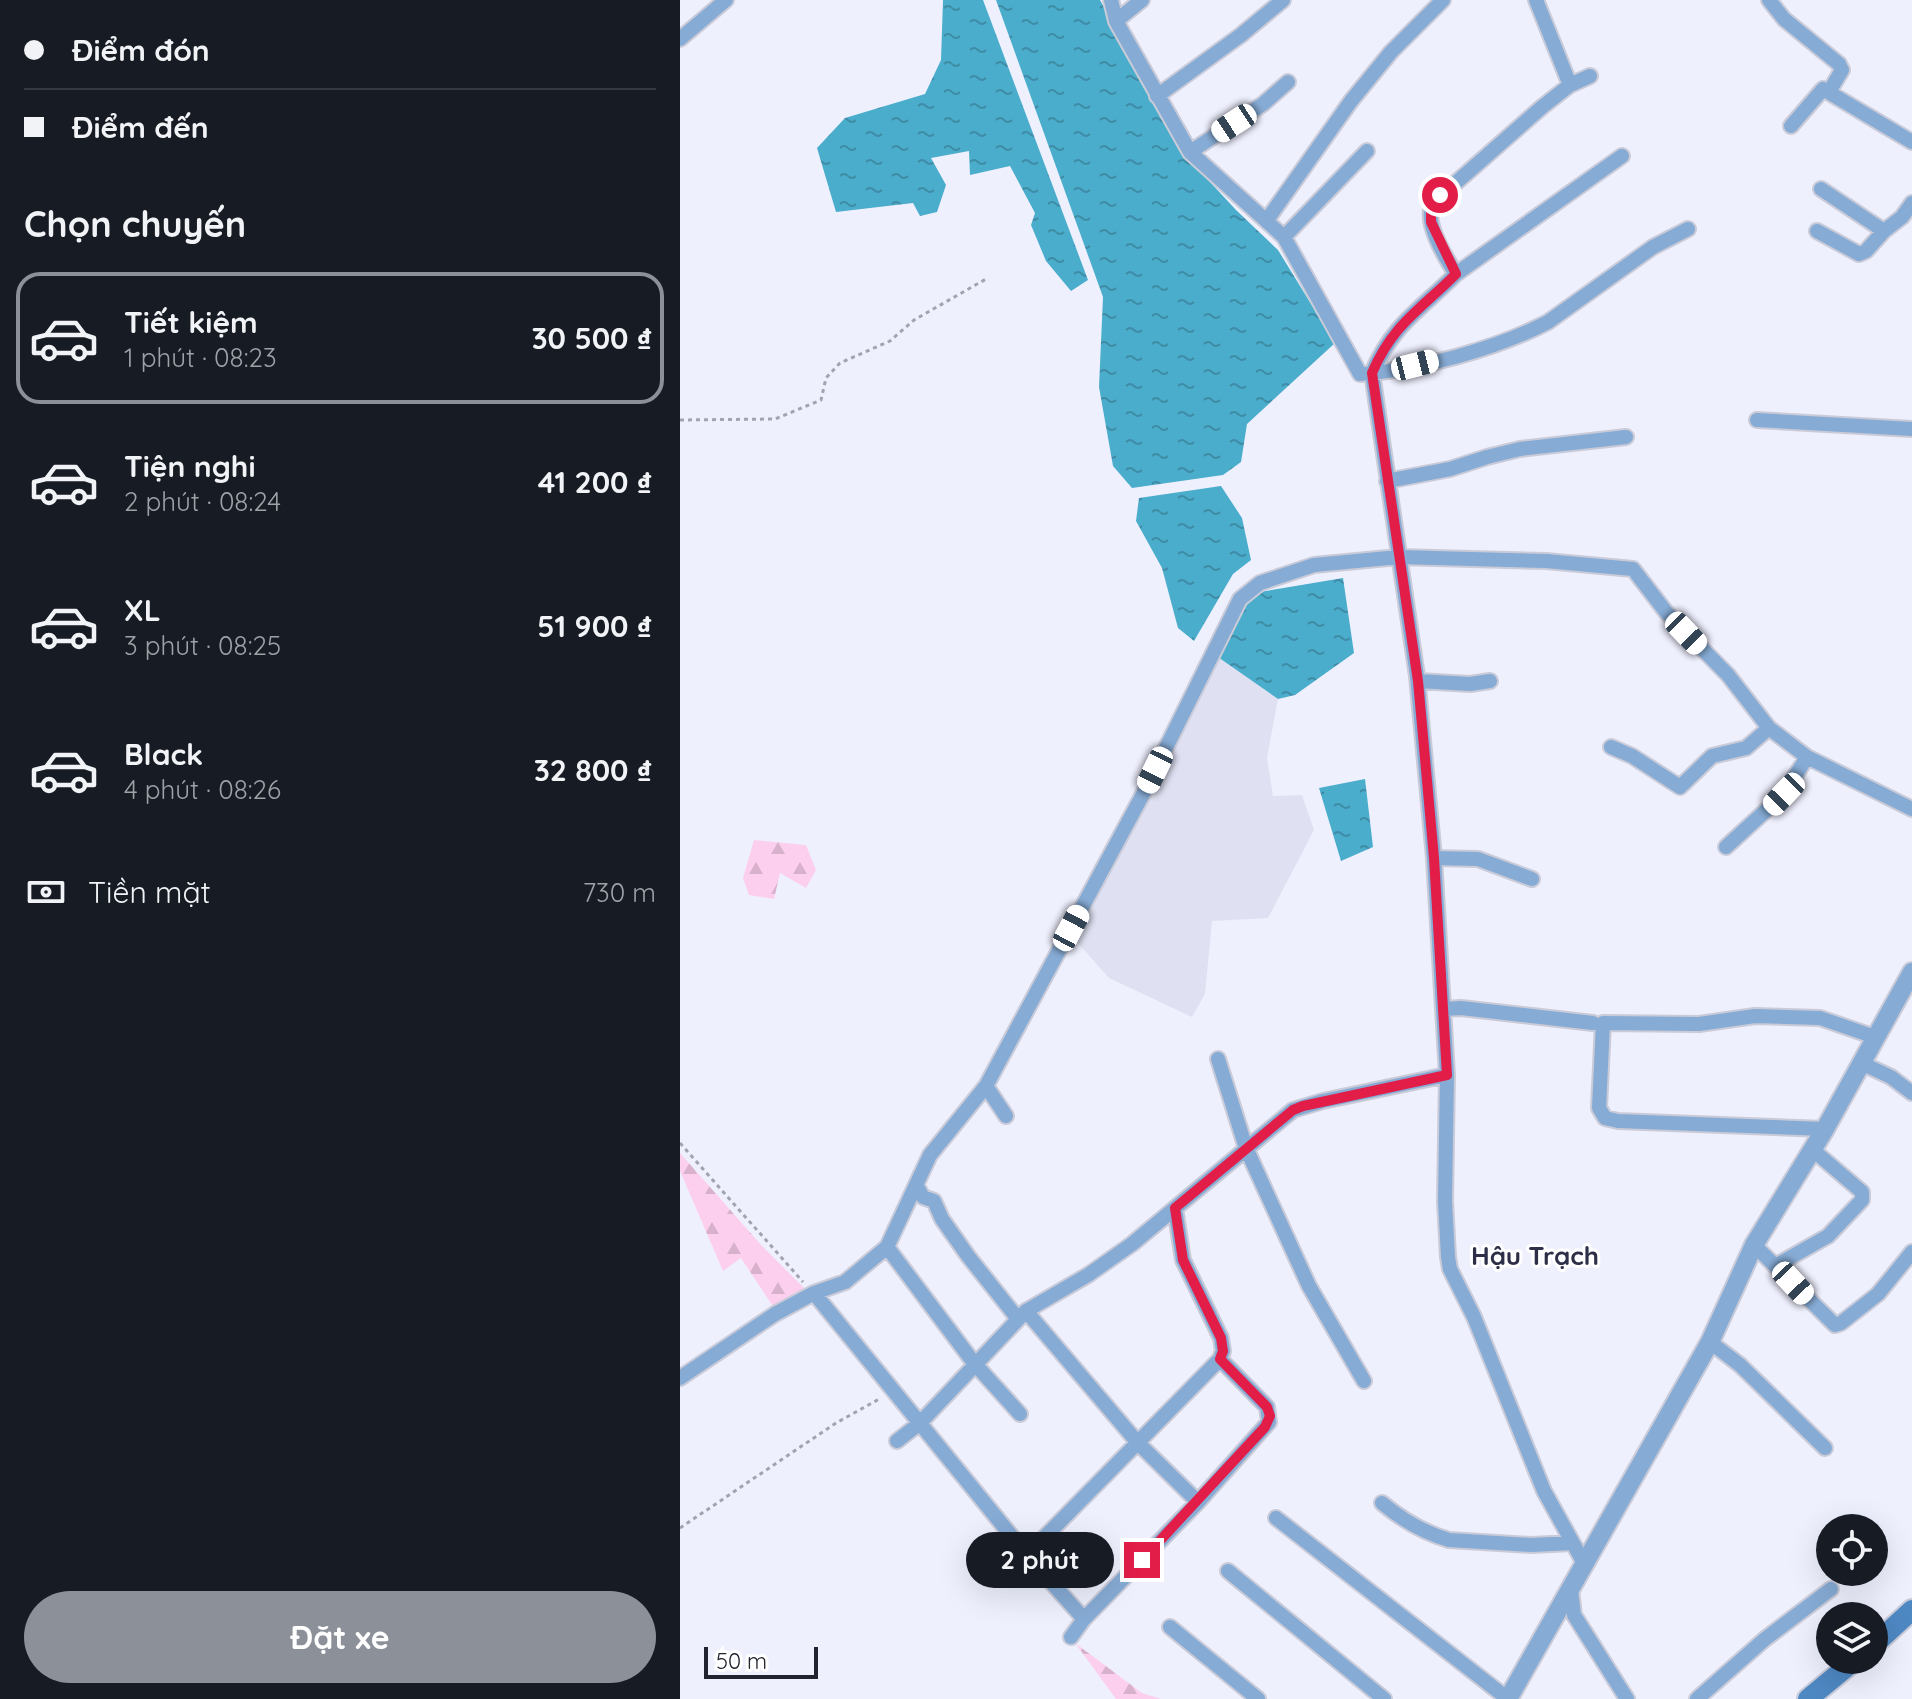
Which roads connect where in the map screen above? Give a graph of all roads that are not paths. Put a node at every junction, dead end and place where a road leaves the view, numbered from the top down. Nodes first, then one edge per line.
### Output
1 (726, 0) edge
2 (1111, 0) edge
3 (1142, 0) edge
4 (1283, 0) edge
5 (1443, 0) edge
6 (1536, 0) edge
7 (1769, 0) edge
8 (1116, 21) junction
9 (680, 39) edge
10 (1590, 76) dead end
11 (1288, 82) dead end
12 (1570, 85) junction
13 (1829, 92) junction
14 (1157, 96) junction
15 (1791, 126) dead end
16 (1912, 142) edge
17 (1367, 151) dead end
18 (1190, 152) junction
19 (1622, 156) dead end
20 (1821, 189) dead end
21 (1912, 203) edge
22 (1267, 220) junction
23 (1688, 229) dead end
24 (1817, 231) dead end
25 (1884, 231) junction
26 (1284, 237) junction
27 (1456, 274) junction
28 (1372, 373) junction
29 (1757, 420) dead end
30 (1912, 429) edge
31 (1626, 437) dead end
32 (1387, 481) junction
33 (1399, 557) junction
34 (1418, 681) junction
35 (1490, 681) dead end
36 (1769, 728) junction
37 (1611, 747) dead end
38 (1807, 757) junction
39 (1912, 809) edge
40 (1726, 847) dead end
41 (1434, 858) junction
42 (1532, 879) dead end
43 (1912, 972) edge
44 (1444, 1009) junction
45 (1593, 1023) dead end
46 (1875, 1037) junction
47 (1218, 1059) dead end
48 (1861, 1063) junction
49 (1447, 1075) junction
50 (986, 1086) junction
51 (1912, 1093) edge
52 (1006, 1116) dead end
53 (1825, 1129) junction
54 (1246, 1148) junction
55 (1813, 1150) junction
56 (916, 1185) junction
57 (1175, 1208) junction
58 (1754, 1245) junction
59 (887, 1247) junction
60 (1912, 1252) edge
61 (1777, 1265) junction
62 (814, 1293) junction
63 (1022, 1315) junction
64 (1710, 1342) junction
65 (1220, 1359) junction
66 (974, 1363) junction
67 (680, 1378) edge
68 (1364, 1381) dead end
69 (1020, 1414) dead end
70 (920, 1423) junction
71 (897, 1441) dead end
72 (1138, 1443) junction
73 (1825, 1448) dead end
74 (1198, 1502) junction
75 (1382, 1503) dead end
76 (1276, 1518) dead end
77 (1572, 1543) junction
78 (1027, 1555) junction
79 (1585, 1565) junction
80 (1228, 1571) dead end
81 (1831, 1589) dead end
82 (1571, 1590) junction
83 (1912, 1610) edge
84 (1084, 1619) junction
85 (1170, 1627) dead end
86 (1888, 1632) edge
87 (1071, 1637) dead end
88 (1838, 1674) edge
89 (1258, 1699) edge
90 (1384, 1699) edge
91 (1508, 1699) edge
92 (1627, 1699) edge
93 (1697, 1699) edge
94 (1808, 1699) edge

1 - 9 street
2 - 8 street
3 - 8 street
4 - 14 street
5 - 22 street
6 - 12 street
7 - 13 street
8 - 14 street
10 - 12 street
11 - 18 street
12 - 27 street
13 - 15 street
13 - 16 street
14 - 18 street
17 - 26 street
18 - 22 street
19 - 27 street
20 - 25 street
21 - 25 street
22 - 26 street
23 - 28 street
24 - 25 street
26 - 28 street
27 - 28 street
28 - 32 street
29 - 30 street
31 - 32 street
32 - 33 street
33 - 34 street
33 - 36 street
33 - 50 street
34 - 35 street
34 - 41 street
36 - 37 street
36 - 38 street
38 - 39 street
38 - 40 street
41 - 42 street
41 - 44 street
43 - 46 street
44 - 45 street
44 - 49 street
46 - 48 street
46 - 53 street
47 - 54 street
48 - 51 street
48 - 53 street
49 - 54 street
49 - 77 street
50 - 52 street
50 - 56 street
53 - 55 street
54 - 57 street
54 - 68 street
55 - 58 street
55 - 61 street
56 - 59 street
56 - 63 street
57 - 63 street
57 - 65 street
58 - 61 street
58 - 64 street
59 - 62 street
59 - 66 street
60 - 61 street
62 - 67 street
62 - 70 street
63 - 66 street
63 - 72 street
64 - 73 street
64 - 79 street
65 - 72 street
65 - 74 street
66 - 69 street
66 - 70 street
70 - 71 street
70 - 78 street
72 - 74 street
72 - 78 street
74 - 84 street
75 - 77 street
76 - 91 street
77 - 79 street
78 - 84 street
79 - 82 street
80 - 90 street
81 - 93 street
82 - 91 street
82 - 92 street
83 - 86 main road
84 - 87 street
85 - 89 street
88 - 94 main road

